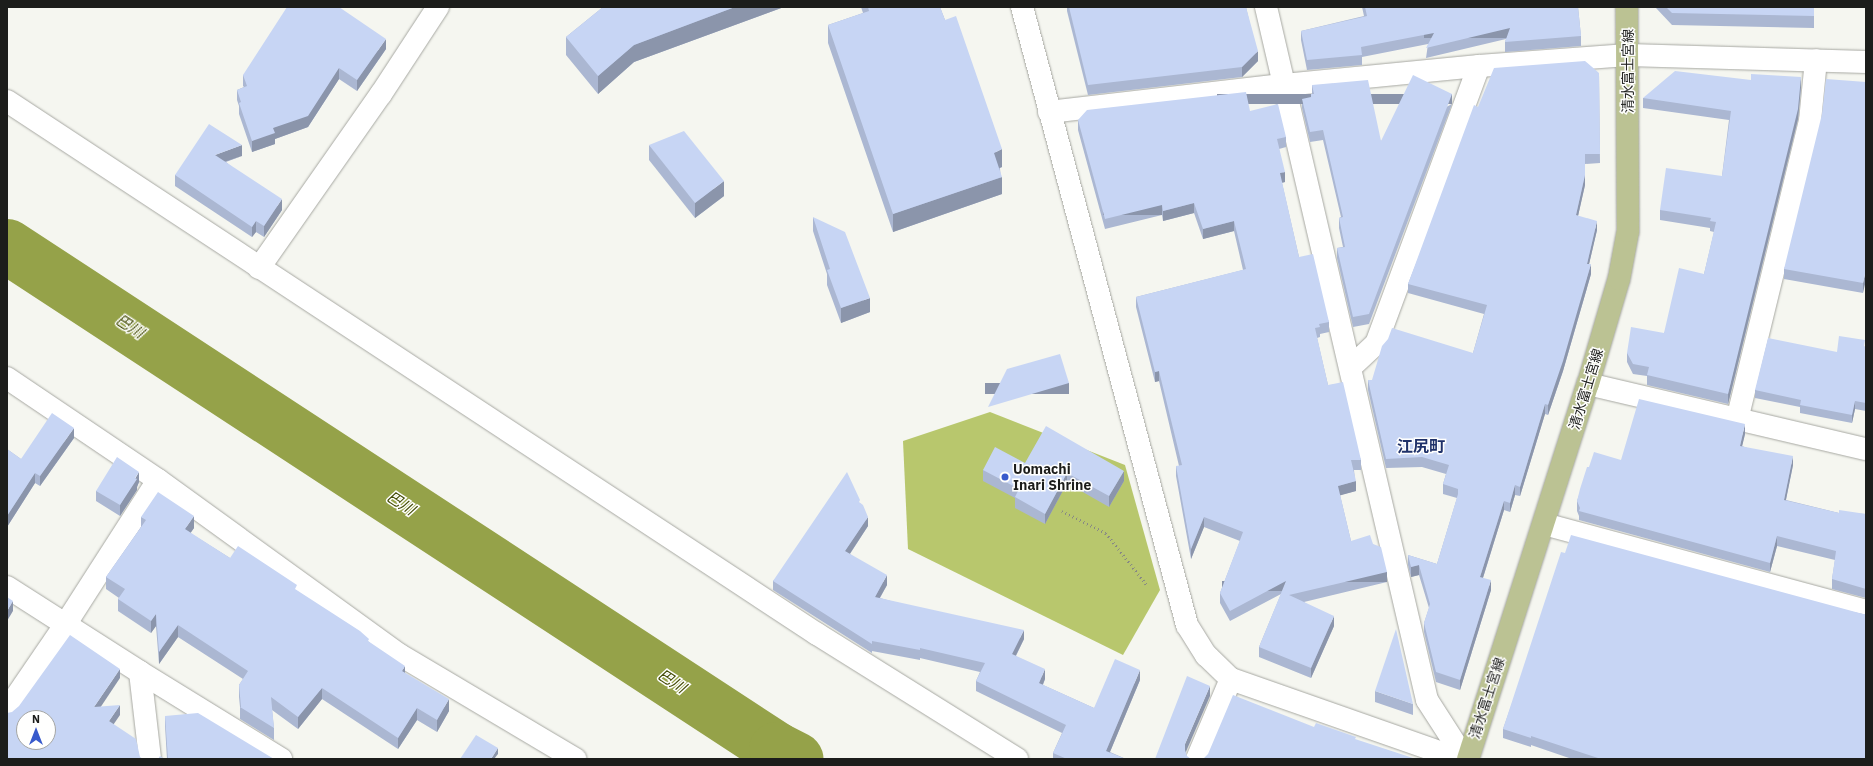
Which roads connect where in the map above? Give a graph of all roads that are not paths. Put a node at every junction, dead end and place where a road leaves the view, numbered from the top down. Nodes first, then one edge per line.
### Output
1 (438, 7) edge
2 (1022, 7) edge
3 (1266, 7) edge
4 (1627, 7) edge
5 (1628, 55) junction
6 (1816, 60) junction
7 (1866, 62) edge
8 (1480, 66) junction
9 (1284, 85) junction
10 (7, 101) edge
11 (1049, 112) junction
12 (259, 268) junction
13 (1350, 367) junction
14 (7, 378) edge
15 (1588, 384) junction
16 (1737, 420) junction
17 (1866, 449) edge
18 (158, 480) junction
19 (1544, 524) junction
20 (7, 587) edge
21 (1866, 611) edge
22 (65, 625) junction
23 (140, 672) junction
24 (1231, 678) junction
25 (7, 710) edge
26 (150, 759) edge
27 (281, 759) edge
28 (575, 759) edge
29 (1017, 759) edge
30 (1197, 759) edge
31 (1460, 759) edge
32 (1466, 759) edge

1 - 12 street
2 - 11 street
3 - 9 street
4 - 5 main road, 清水富士宮線
5 - 6 street
5 - 8 street
5 - 15 main road, 清水富士宮線
6 - 7 street
6 - 16 street
8 - 9 street
8 - 13 street
9 - 11 street
9 - 13 street
10 - 12 street
11 - 24 street
12 - 29 street
13 - 32 street
14 - 18 street
15 - 16 street
15 - 19 main road, 清水富士宮線
16 - 17 street
18 - 22 street
18 - 28 street
19 - 21 street
19 - 32 main road, 清水富士宮線
20 - 22 street
22 - 23 street
22 - 25 street
23 - 26 street
23 - 27 street
24 - 30 street
24 - 31 street

